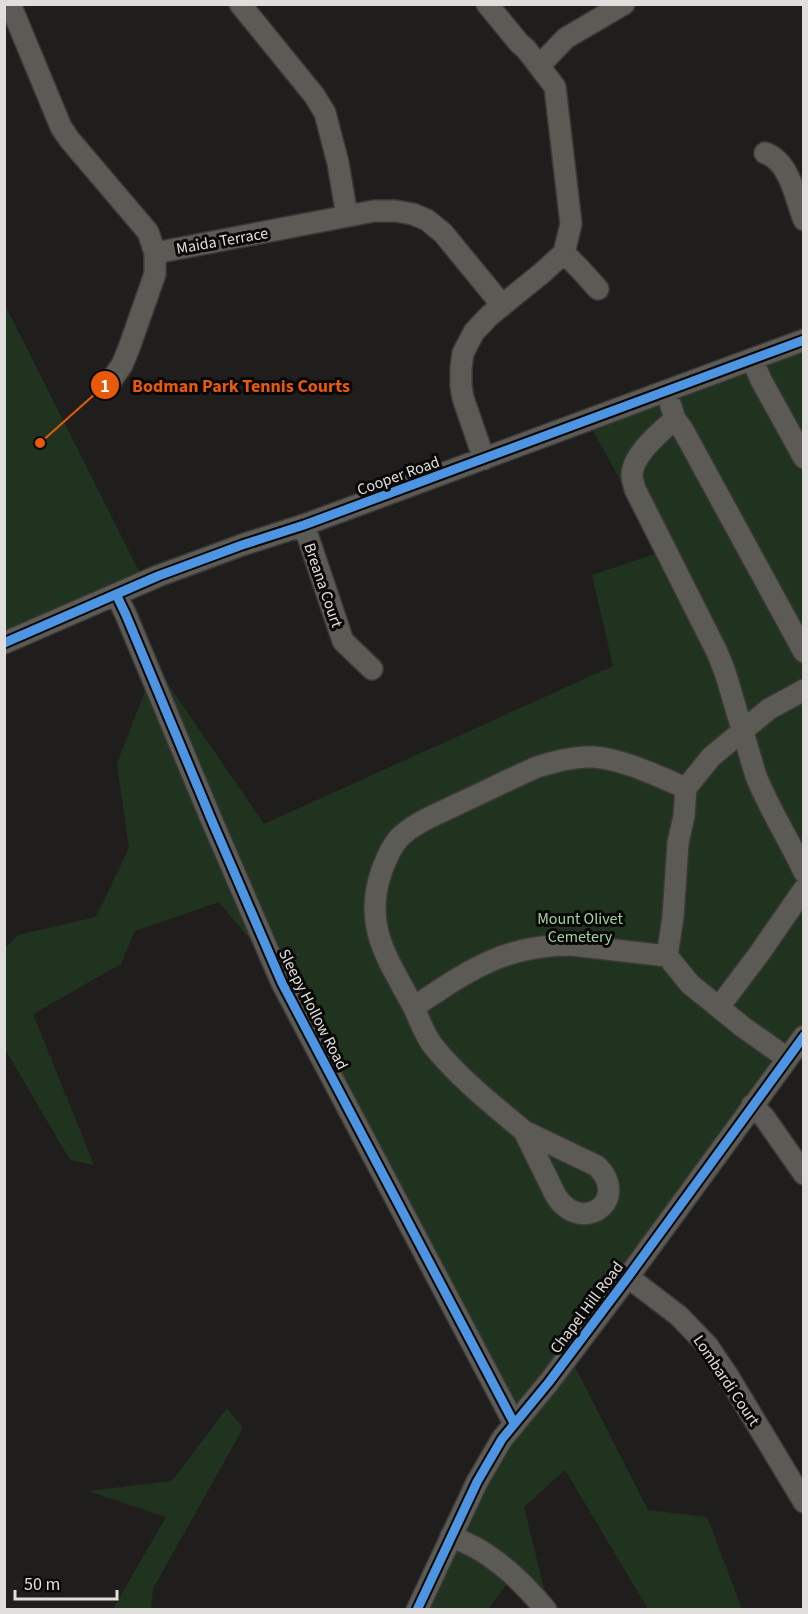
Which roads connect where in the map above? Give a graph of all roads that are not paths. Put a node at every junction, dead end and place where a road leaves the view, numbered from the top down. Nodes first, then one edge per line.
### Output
1 (10, 4) edge
2 (240, 4) edge
3 (487, 4) edge
4 (624, 4) edge
5 (539, 66) junction
6 (765, 153) dead end
7 (347, 216) junction
8 (804, 220) edge
9 (155, 253) junction
10 (564, 253) junction
11 (598, 289) dead end
12 (502, 305) junction
13 (803, 341) edge
14 (752, 359) junction
15 (103, 387) dead end
16 (666, 391) junction
17 (675, 419) junction
18 (804, 458) edge
19 (484, 459) junction
20 (304, 525) junction
21 (116, 594) junction
22 (4, 643) edge
23 (804, 652) edge
24 (372, 669) dead end
25 (804, 690) edge
26 (742, 731) junction
27 (686, 788) junction
28 (804, 872) edge
29 (804, 889) edge
30 (667, 956) junction
31 (414, 1007) junction
32 (719, 1007) junction
33 (804, 1036) edge
34 (787, 1058) junction
35 (752, 1106) junction
36 (524, 1131) dead end
37 (804, 1174) edge
38 (628, 1277) junction
39 (514, 1423) junction
40 (804, 1502) edge
41 (451, 1536) junction
42 (417, 1610) edge
43 (546, 1610) edge

1 - 9 street, Maida Terrace
2 - 7 street
3 - 5 street
4 - 5 street
5 - 10 street
6 - 8 street
7 - 9 street, Maida Terrace
7 - 12 street, Maida Terrace
9 - 15 street
10 - 11 street
10 - 12 street
12 - 19 street
13 - 14 street, Cooper Road
14 - 16 street, Cooper Road
14 - 18 street
16 - 17 street
16 - 19 street, Cooper Road
17 - 23 street
17 - 26 street
19 - 20 street, Cooper Road
20 - 21 street, Cooper Road
20 - 24 street, Breana Court
21 - 22 street, Cooper Road
21 - 39 street, Sleepy Hollow Road
25 - 26 street
26 - 27 street
26 - 28 street
27 - 30 street
27 - 31 street
29 - 32 street
30 - 31 street
30 - 32 street
31 - 36 street
32 - 34 street
33 - 34 street, Chapel Hill Road
34 - 35 street, Chapel Hill Road
35 - 37 street
35 - 38 street, Chapel Hill Road
38 - 39 street, Chapel Hill Road
38 - 40 street, Lombardi Court
39 - 41 street, Chapel Hill Road
41 - 42 street, Chapel Hill Road
41 - 43 street

